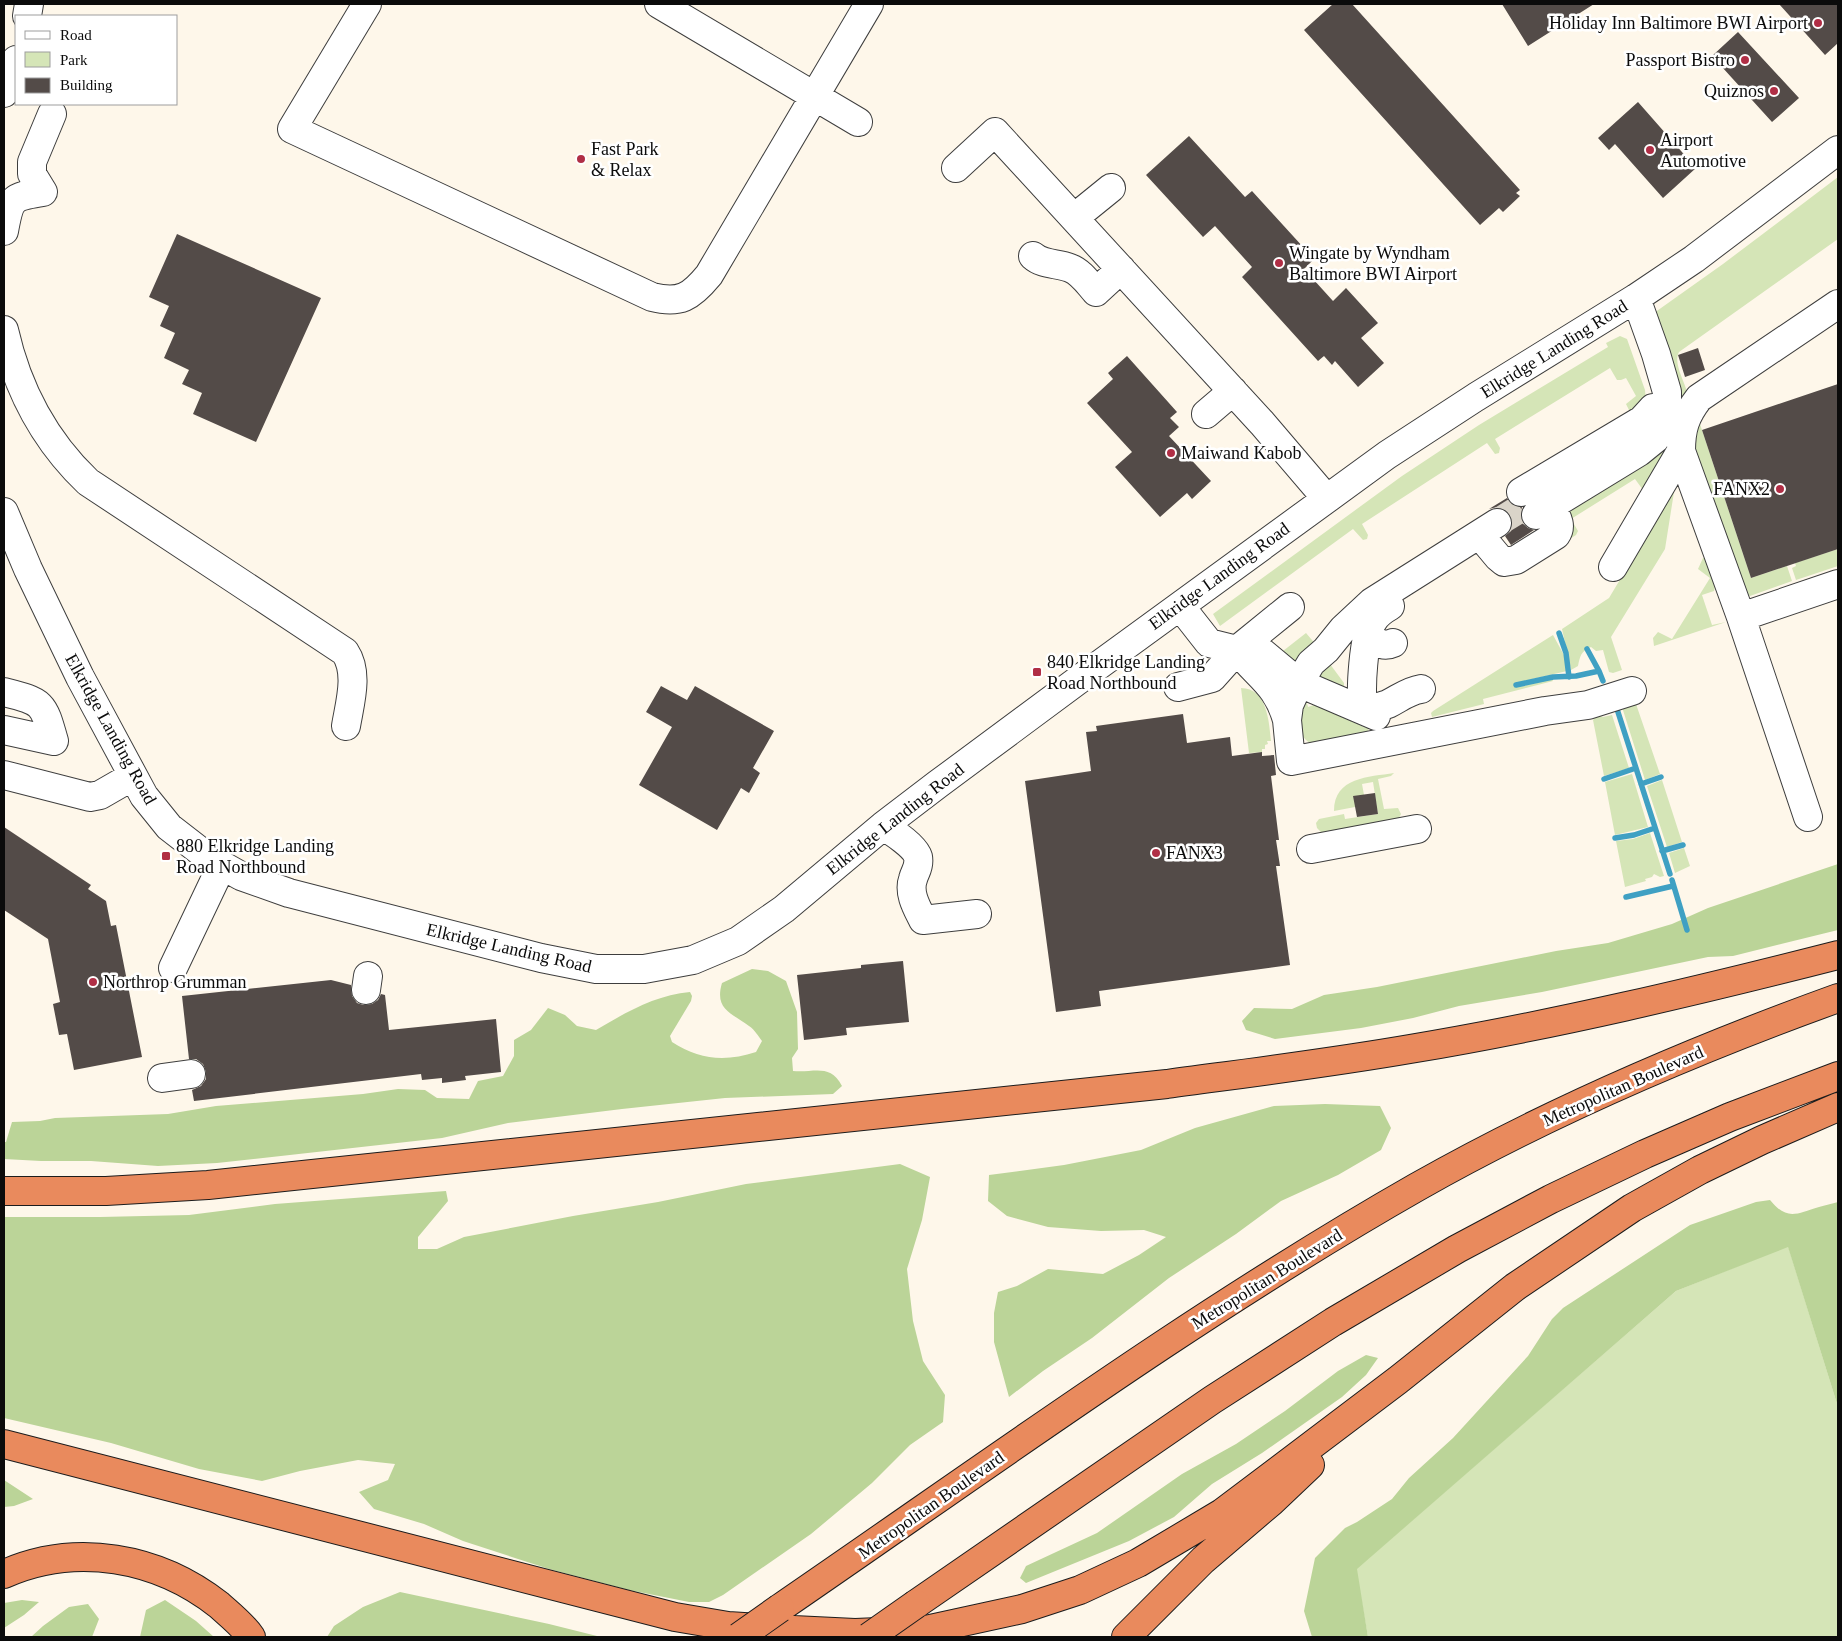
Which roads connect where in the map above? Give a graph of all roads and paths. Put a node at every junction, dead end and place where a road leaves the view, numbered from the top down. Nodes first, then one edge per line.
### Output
1 (367, 4) edge
2 (660, 4) edge
3 (869, 4) edge
4 (15, 63) edge
5 (4, 93) edge
6 (815, 96) junction
7 (52, 114) dead end
8 (858, 122) dead end
9 (1838, 150) edge
10 (956, 168) dead end
11 (1112, 188) dead end
12 (1074, 218) junction
13 (4, 231) edge
14 (1033, 256) dead end
15 (1121, 269) junction
16 (1629, 303) junction
17 (1838, 304) edge
18 (4, 330) edge
19 (1233, 391) junction
20 (1206, 414) dead end
21 (1681, 452) junction
22 (1326, 498) junction
23 (1534, 504) junction
24 (4, 512) edge
25 (12, 552) edge
26 (1613, 567) dead end
27 (1838, 584) edge
28 (1180, 606) junction
29 (1290, 607) dead end
30 (1741, 617) junction
31 (1355, 630) junction
32 (1393, 643) dead end
33 (1237, 650) junction
34 (1299, 683) junction
35 (1178, 686) dead end
36 (1632, 691) dead end
37 (4, 692) edge
38 (1364, 710) junction
39 (1287, 720) junction
40 (346, 726) dead end
41 (4, 730) edge
42 (1401, 739) junction
43 (4, 775) edge
44 (133, 776) junction
45 (1808, 817) dead end
46 (883, 826) junction
47 (1417, 829) dead end
48 (1311, 849) dead end
49 (222, 866) junction
50 (977, 914) dead end
51 (1838, 955) edge
52 (172, 968) dead end
53 (1838, 998) edge
54 (191, 1074) dead end
55 (1838, 1076) edge
56 (162, 1078) dead end
57 (1838, 1107) edge
58 (4, 1190) edge
59 (1398, 1380) junction
60 (4, 1444) edge
61 (4, 1574) edge
62 (251, 1637) edge
63 (740, 1637) edge
64 (869, 1637) edge
65 (1126, 1637) edge

1 - 6 street
2 - 6 street
3 - 6 street
4 - 5 street
6 - 8 street
7 - 13 street
9 - 16 street, Elkridge Landing Road
10 - 12 street
11 - 12 street
12 - 15 street
14 - 15 street
15 - 19 street
16 - 22 street, Elkridge Landing Road
16 - 23 street
16 - 23 street
17 - 21 street
18 - 40 street
19 - 20 street
19 - 22 street
21 - 26 street
21 - 30 street
22 - 28 street, Elkridge Landing Road
23 - 31 street
24 - 25 street, Elkridge Landing Road
25 - 44 street, Elkridge Landing Road
27 - 30 street
28 - 33 street
28 - 46 street, Elkridge Landing Road
29 - 33 street
30 - 45 street
31 - 32 street
31 - 34 street
31 - 38 street
33 - 34 street
33 - 35 street
33 - 39 street
34 - 38 street
34 - 39 street
36 - 42 street
37 - 41 street
38 - 42 street
38 - 42 street
39 - 42 street
43 - 44 street
44 - 49 street, Elkridge Landing Road
46 - 49 street, Elkridge Landing Road
46 - 50 street
47 - 48 street
49 - 52 street
51 - 58 highway
53 - 63 highway, Metropolitan Boulevard, bridge
54 - 56 street
55 - 64 highway, bridge
57 - 59 highway
59 - 60 highway
59 - 65 highway
61 - 62 highway

